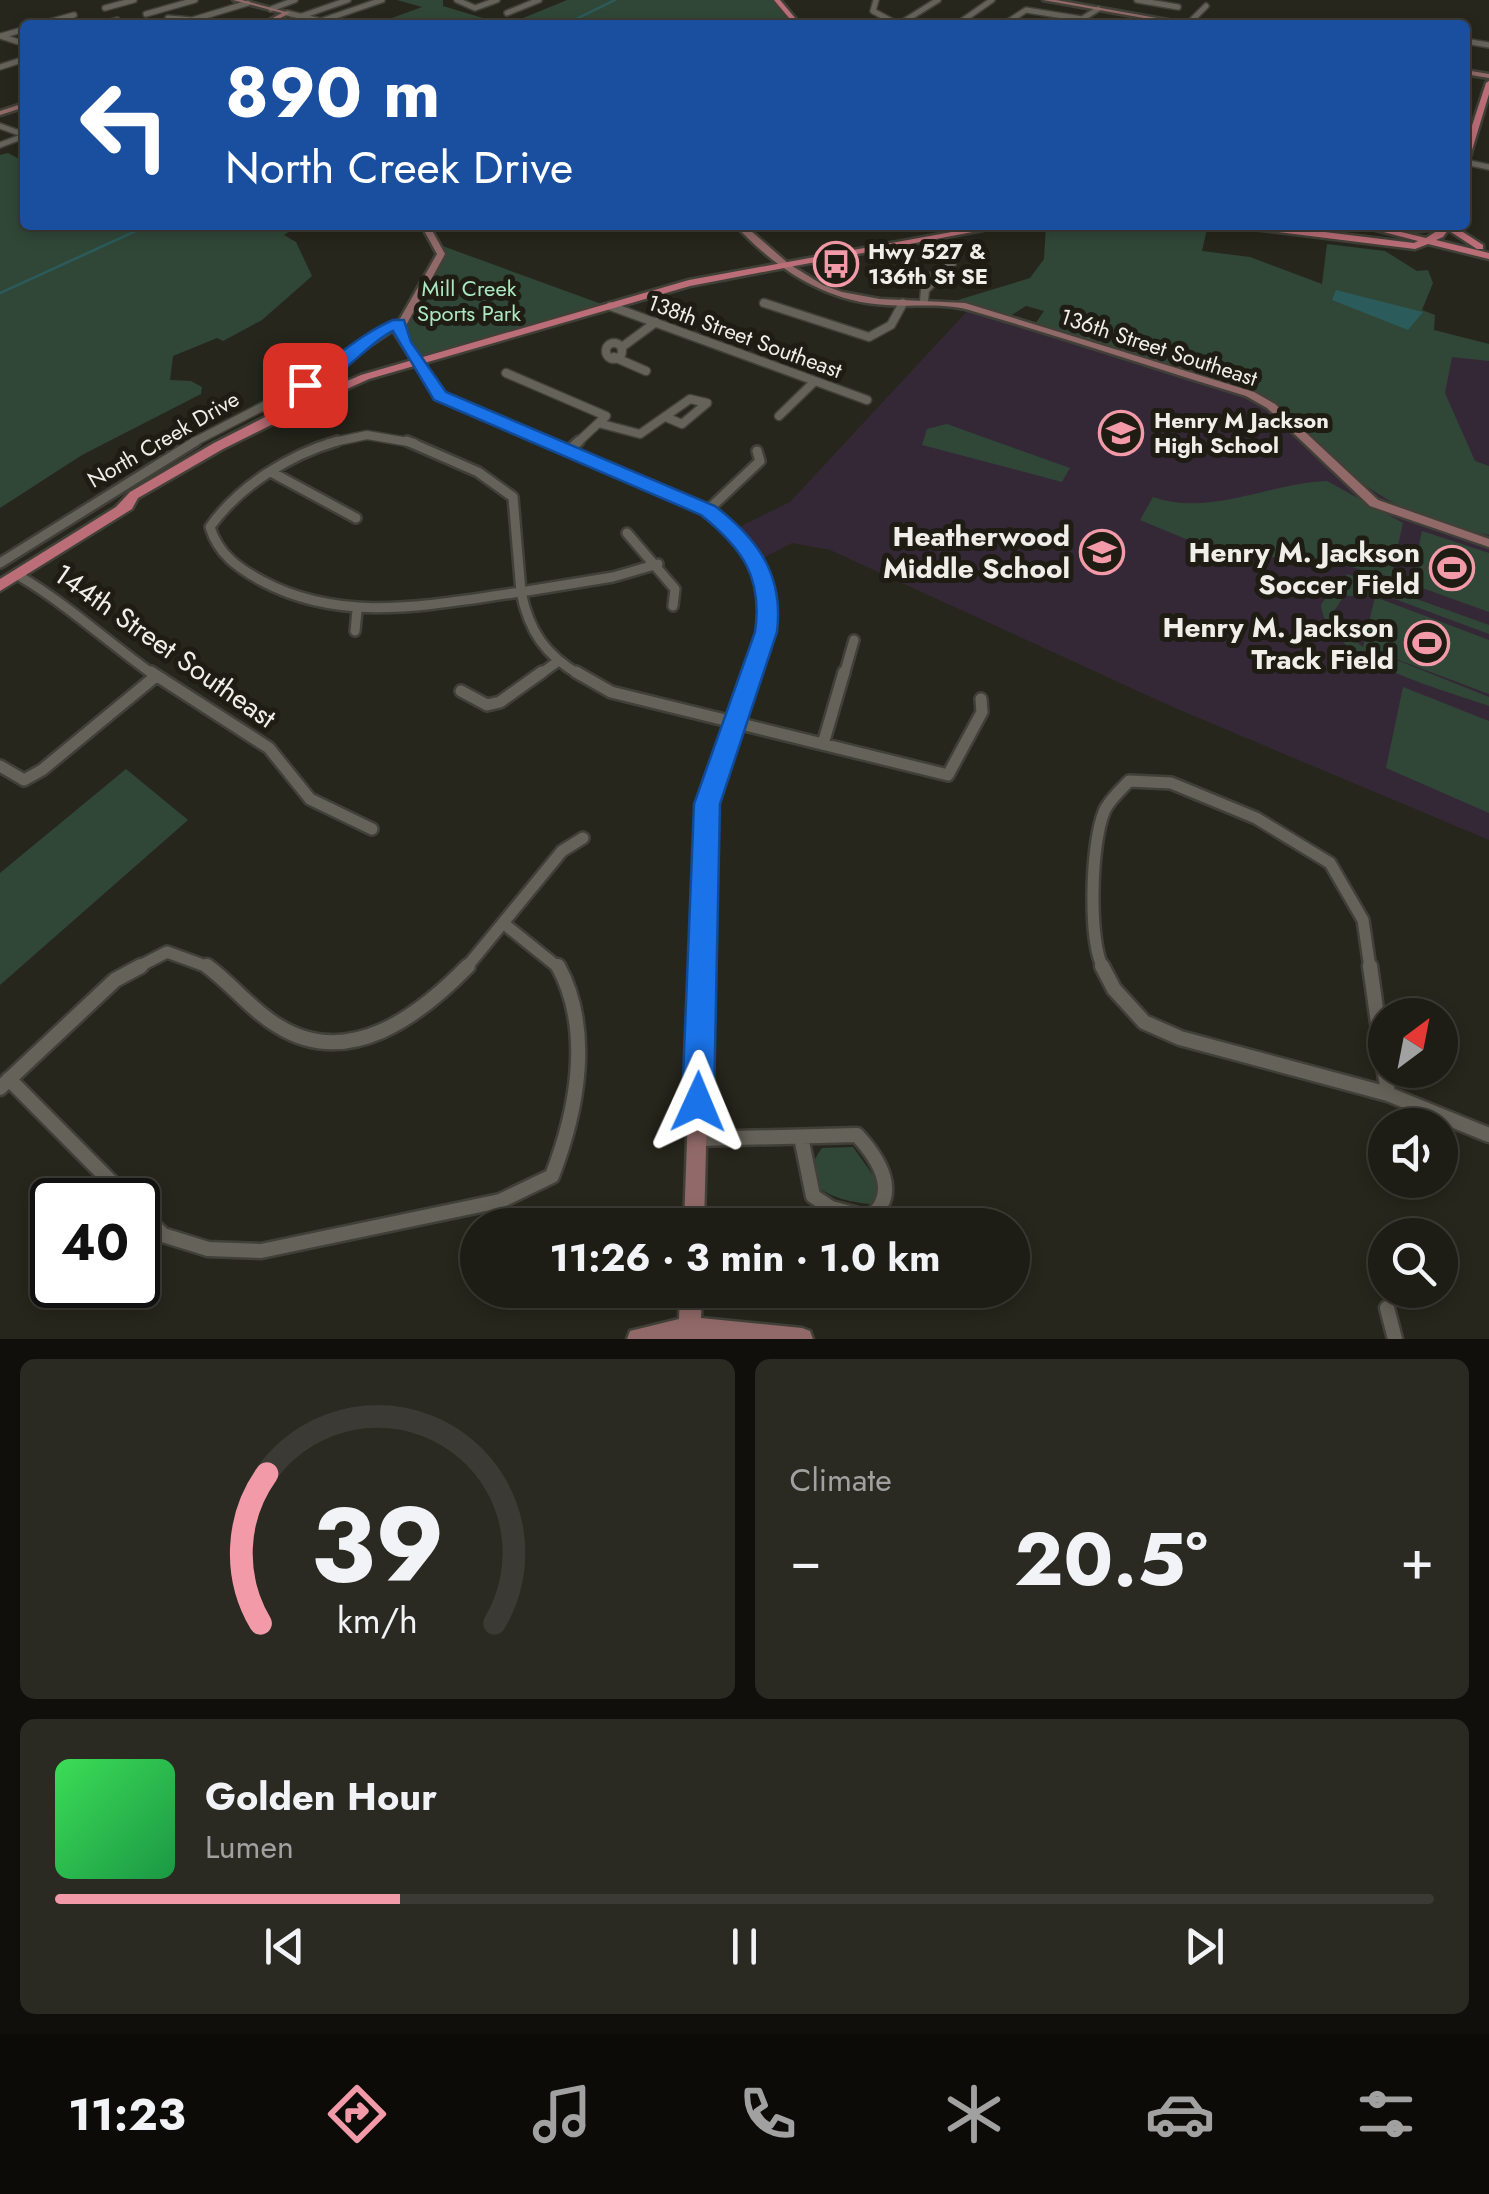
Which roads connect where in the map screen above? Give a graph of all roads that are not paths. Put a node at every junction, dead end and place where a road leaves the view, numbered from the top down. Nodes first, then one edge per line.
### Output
1 (134, 0) edge
2 (195, 0) edge
3 (236, 0) edge
4 (294, 0) edge
5 (348, 0) edge
6 (382, 0) edge
7 (470, 0) edge
8 (497, 0) edge
9 (539, 0) edge
10 (777, 0) edge
11 (876, 0) edge
12 (938, 0) edge
13 (992, 0) edge
14 (1046, 0) edge
15 (1137, 0) edge
16 (458, 1) edge
17 (1073, 2) edge
18 (248, 3) junction
19 (370, 4) junction
20 (1206, 6) dead end
21 (1178, 7) dead end
22 (105, 8) dead end
23 (387, 8) dead end
24 (272, 9) junction
25 (1098, 9) junction
26 (287, 13) junction
27 (507, 13) dead end
28 (74, 14) dead end
29 (146, 14) dead end
30 (302, 16) junction
31 (1063, 16) junction
32 (168, 18) dead end
33 (1151, 18) junction
34 (54, 20) edge
35 (274, 20) edge
36 (317, 20) edge
37 (324, 20) edge
38 (793, 20) edge
39 (889, 20) edge
40 (906, 20) edge
41 (961, 20) edge
42 (1011, 20) edge
43 (1058, 20) edge
44 (1149, 20) edge
45 (1164, 20) edge
46 (1194, 20) edge
47 (0, 36) edge
48 (17, 42) junction
49 (20, 43) edge
50 (0, 46) edge
51 (1489, 79) edge
52 (1486, 103) edge
53 (1470, 147) edge
54 (428, 230) edge
55 (744, 230) edge
56 (978, 230) edge
57 (1280, 230) edge
58 (1388, 230) edge
59 (1400, 230) edge
60 (1441, 230) edge
61 (1453, 230) edge
62 (1430, 238) junction
63 (1487, 252) edge
64 (952, 263) dead end
65 (783, 266) junction
66 (914, 273) dead end
67 (934, 278) junction
68 (924, 300) junction
69 (764, 303) dead end
70 (903, 304) junction
71 (610, 306) junction
72 (656, 322) junction
73 (398, 323) junction
74 (418, 362) junction
75 (646, 371) dead end
76 (506, 373) dead end
77 (815, 381) junction
78 (867, 400) dead end
79 (780, 416) dead end
80 (668, 418) dead end
81 (604, 420) junction
82 (568, 451) junction
83 (757, 451) dead end
84 (271, 472) junction
85 (708, 510) junction
86 (356, 518) dead end
87 (627, 534) dead end
88 (1489, 543) edge
89 (0, 564) edge
90 (658, 564) junction
91 (20, 577) junction
92 (0, 586) edge
93 (521, 592) junction
94 (0, 596) edge
95 (673, 606) dead end
96 (357, 611) junction
97 (355, 631) dead end
98 (854, 640) dead end
99 (557, 662) junction
100 (156, 676) junction
101 (461, 691) dead end
102 (982, 700) dead end
103 (733, 725) junction
104 (823, 744) junction
105 (0, 766) edge
106 (372, 829) dead end
107 (583, 838) dead end
108 (503, 923) junction
109 (5, 1084) edge
110 (1388, 1094) junction
111 (1489, 1136) edge
112 (801, 1137) junction
113 (698, 1139) junction
114 (106, 1178) edge
115 (695, 1208) edge
116 (160, 1232) edge
117 (691, 1308) edge
118 (1387, 1308) dead end
119 (690, 1328) junction
120 (638, 1339) edge
121 (802, 1339) edge
122 (1395, 1339) edge

1 - 22 street
2 - 29 street
3 - 18 street
4 - 24 street
5 - 30 street
6 - 19 street
7 - 16 street
8 - 16 street
9 - 27 street
10 - 38 main road
11 - 39 street
12 - 40 street
13 - 41 street
14 - 17 street
15 - 21 street
17 - 25 street
18 - 24 street
18 - 32 street
19 - 23 street
19 - 37 street
20 - 46 street
24 - 26 street
25 - 31 street
25 - 33 street
26 - 30 street
26 - 35 street
28 - 34 street
30 - 36 street
31 - 42 street
31 - 43 street
33 - 44 street
33 - 45 street
47 - 48 street
48 - 49 street
48 - 50 street
51 - 52 main road
52 - 53 main road
54 - 73 street, North Creek Drive
55 - 65 street, 136th Street Southeast
56 - 65 main road
57 - 62 main road
58 - 62 main road
59 - 62 main road
60 - 62 main road
61 - 63 main road
62 - 63 main road
64 - 67 street
65 - 70 street, 136th Street Southeast
65 - 71 main road
66 - 67 street
67 - 68 street
68 - 70 street, 136th Street Southeast
68 - 88 street, 136th Street Southeast
69 - 70 street
71 - 72 street, 138th Street Southeast
71 - 74 main road
72 - 75 street
72 - 77 street, 138th Street Southeast
73 - 74 street
73 - 89 street, North Creek Drive
74 - 82 street
74 - 91 main road
76 - 81 street
77 - 78 street, 138th Street Southeast
77 - 79 street
80 - 81 street
81 - 82 street
82 - 85 street
83 - 85 street
84 - 86 street
84 - 93 street
84 - 96 street
85 - 103 street
87 - 90 street
90 - 93 street
90 - 95 street
91 - 92 main road
91 - 94 main road
91 - 100 street, 144th Street Southeast
93 - 96 street
93 - 99 street
96 - 97 street
98 - 104 street
99 - 101 street
99 - 103 street
100 - 105 street
100 - 106 street, 144th Street Southeast
102 - 104 street
103 - 104 street
103 - 113 street
107 - 108 street
108 - 109 street
108 - 116 street
109 - 114 street
110 - 110 street
110 - 111 street
112 - 112 street
112 - 113 street
113 - 115 street
117 - 119 street
118 - 122 street
119 - 120 street
119 - 121 street

